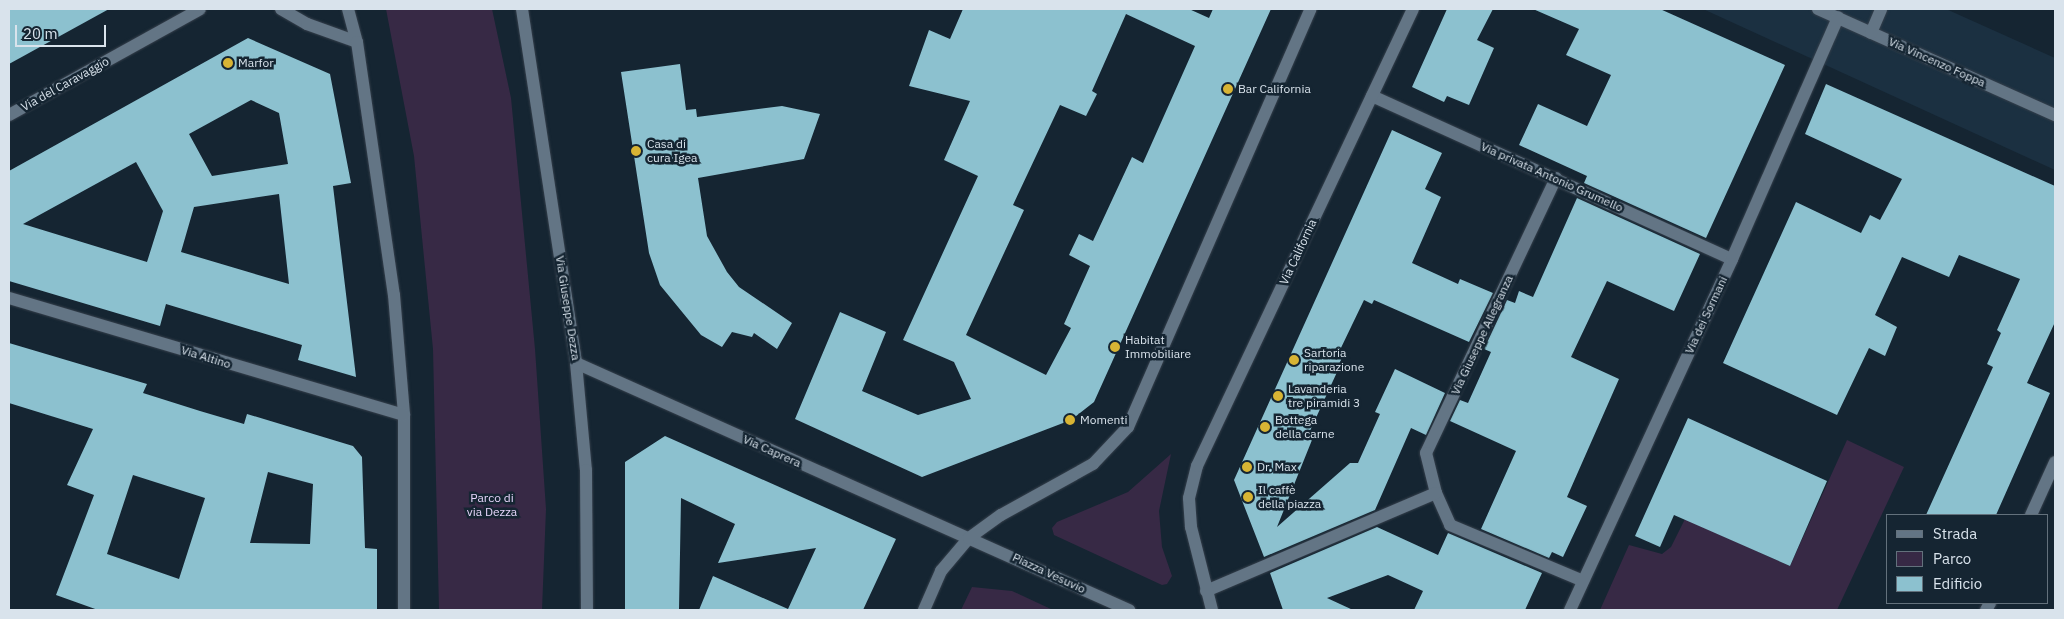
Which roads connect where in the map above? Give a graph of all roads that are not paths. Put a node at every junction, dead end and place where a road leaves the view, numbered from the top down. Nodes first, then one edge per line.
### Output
1 (200, 9) edge
2 (281, 9) edge
3 (348, 9) edge
4 (522, 9) edge
5 (1312, 9) edge
6 (1413, 9) edge
7 (1818, 9) edge
8 (1881, 9) edge
9 (1838, 18) junction
10 (1871, 33) junction
11 (357, 42) junction
12 (1372, 96) junction
13 (9, 115) edge
14 (2055, 116) edge
15 (1556, 178) junction
16 (1732, 259) junction
17 (9, 298) edge
18 (576, 363) junction
19 (404, 415) junction
20 (2055, 462) edge
21 (1436, 494) junction
22 (2030, 514) edge
23 (969, 538) junction
24 (1583, 581) junction
25 (1206, 591) junction
26 (404, 610) edge
27 (587, 610) edge
28 (924, 610) edge
29 (1129, 610) edge
30 (1212, 610) edge
31 (1570, 610) edge

1 - 13 street, Via del Caravaggio
2 - 11 street
3 - 11 street
4 - 18 street, Via Giuseppe Dezza
5 - 23 street
6 - 12 street, Via California
7 - 9 street, Via Vincenzo Foppa
8 - 10 street
9 - 10 street, Via Vincenzo Foppa
9 - 16 street, Via dei Sormani
10 - 14 street, Via Vincenzo Foppa
11 - 19 street
12 - 15 street, Via privata Antonio Grumello
12 - 25 street, Via California
15 - 16 street, Via privata Antonio Grumello
15 - 21 street, Via Giuseppe Allegranza
16 - 24 street, Via dei Sormani
17 - 19 street, Via Altino
18 - 23 street, Via Caprera
18 - 27 street, Via Giuseppe Dezza
19 - 26 street
20 - 22 street
21 - 24 street, Via Giuseppe Allegranza
21 - 25 street
23 - 28 street
23 - 29 street, Piazza Vesuvio
24 - 31 street, Via dei Sormani
25 - 30 street

